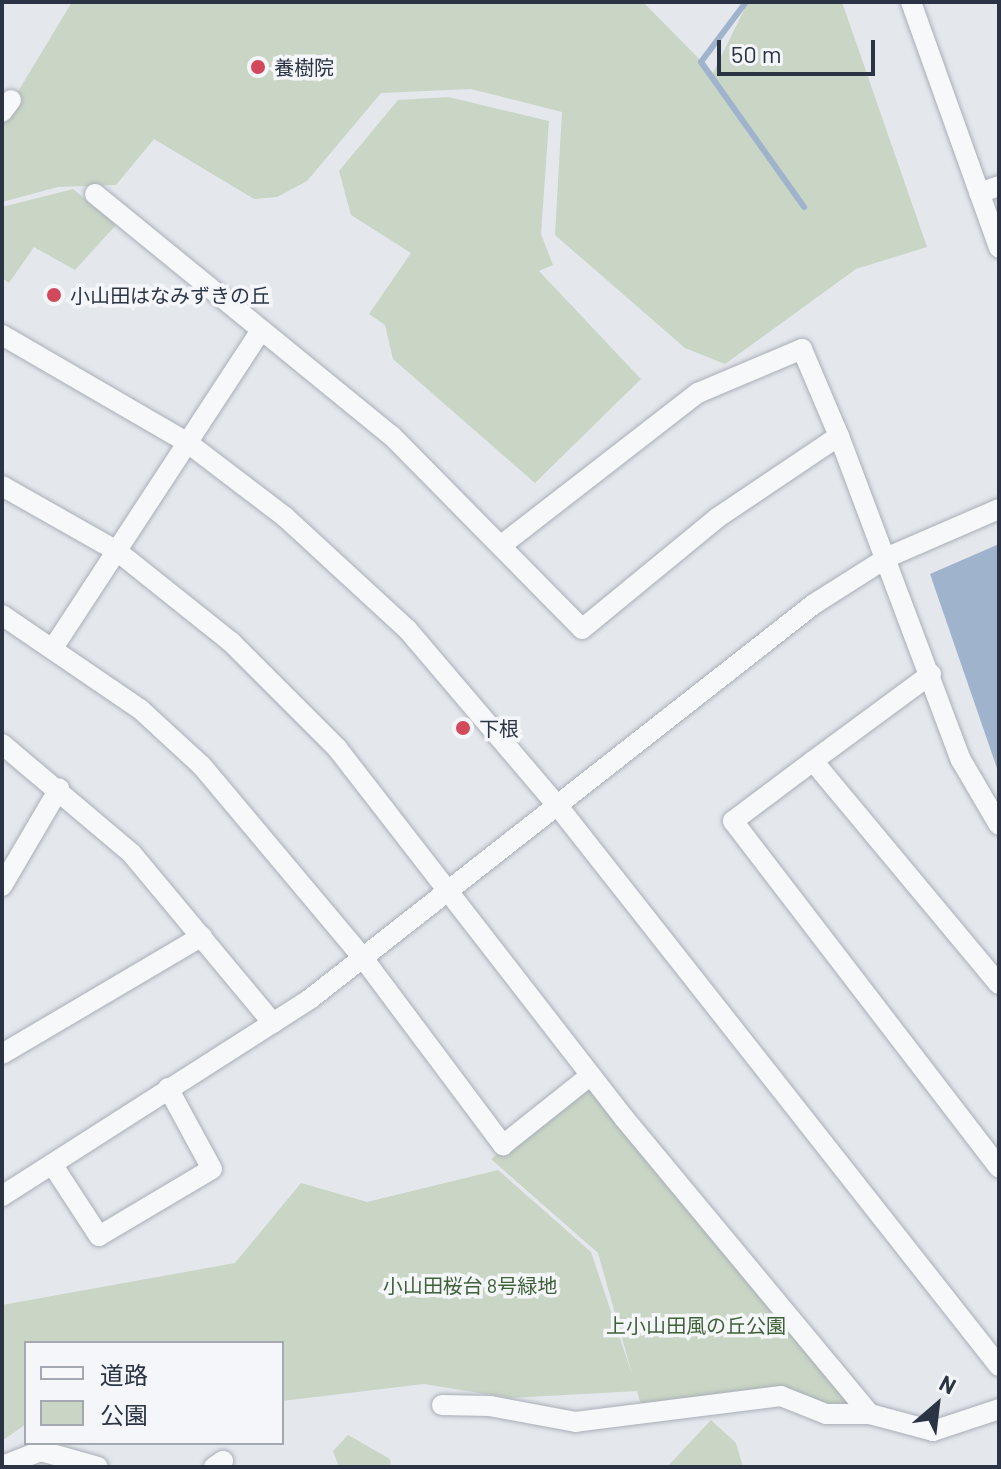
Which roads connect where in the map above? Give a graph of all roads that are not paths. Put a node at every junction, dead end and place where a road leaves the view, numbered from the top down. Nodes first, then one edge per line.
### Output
1 (911, 2) edge
2 (989, 190) edge
3 (95, 194) dead end
4 (999, 248) edge
5 (258, 335) junction
6 (4, 336) edge
7 (839, 436) junction
8 (188, 443) junction
9 (2, 486) edge
10 (999, 509) edge
11 (503, 544) junction
12 (117, 551) junction
13 (888, 557) junction
14 (2, 615) edge
15 (55, 645) junction
16 (931, 674) junction
17 (2, 744) edge
18 (813, 761) junction
19 (59, 789) junction
20 (557, 805) junction
21 (999, 825) edge
22 (2, 886) edge
23 (449, 890) junction
24 (202, 936) junction
25 (363, 958) junction
26 (999, 984) edge
27 (273, 1023) junction
28 (2, 1054) edge
29 (591, 1075) junction
30 (168, 1088) junction
31 (52, 1164) junction
32 (999, 1168) edge
33 (2, 1196) edge
34 (999, 1366) edge
35 (442, 1405) dead end
36 (999, 1409) edge
37 (870, 1414) junction
38 (2, 1466) edge
39 (98, 1467) edge

1 - 2 street
2 - 4 street
3 - 5 street
5 - 8 street
5 - 11 street
6 - 8 street
7 - 11 street
7 - 11 street
7 - 13 street
8 - 12 street
8 - 20 street
9 - 12 street
10 - 13 street
12 - 15 street
12 - 23 street
13 - 16 street
13 - 20 street
14 - 15 street
15 - 25 street
16 - 18 street
16 - 21 street
17 - 19 street
18 - 26 street
18 - 32 street
19 - 22 street
19 - 24 street
20 - 23 street
20 - 34 street
23 - 25 street
23 - 29 street
24 - 27 street
24 - 28 street
25 - 27 street
25 - 29 street
27 - 30 street
29 - 37 street
30 - 31 street
30 - 31 street
31 - 33 street
35 - 37 street
36 - 37 street
38 - 39 street

